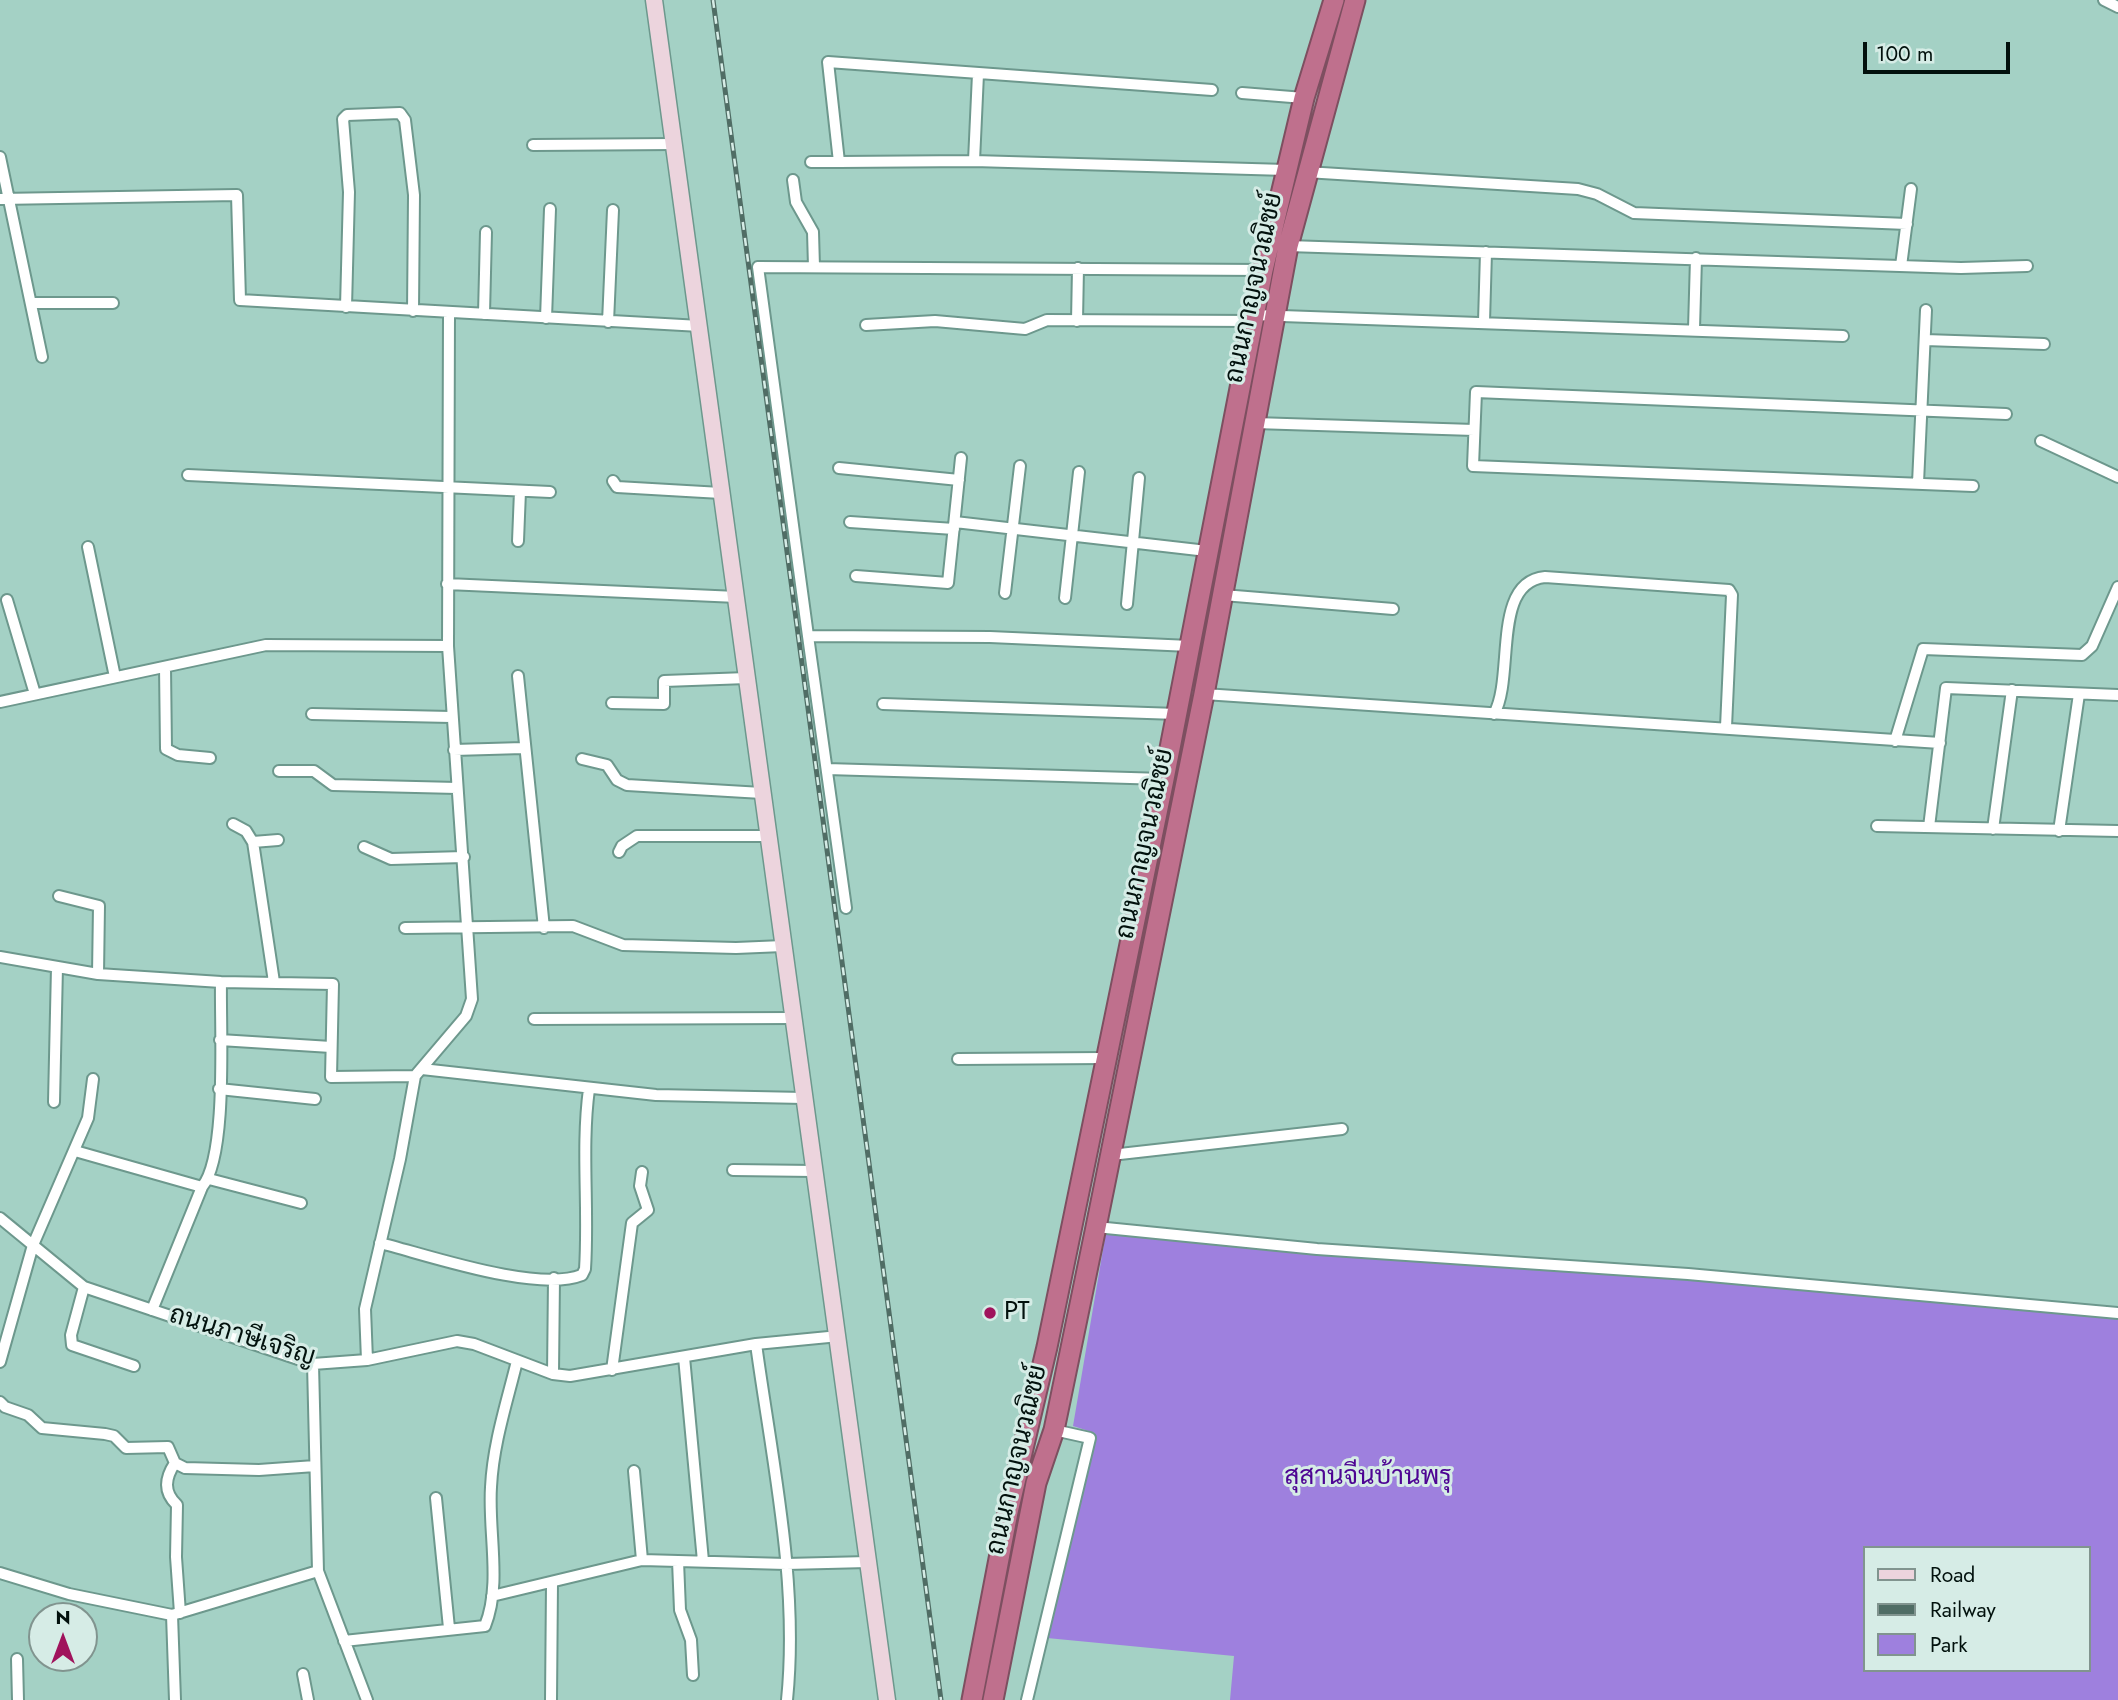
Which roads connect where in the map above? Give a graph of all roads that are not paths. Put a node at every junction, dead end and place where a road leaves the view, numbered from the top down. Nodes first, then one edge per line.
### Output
1 (654, 0) edge
2 (1334, 0) edge
3 (1355, 0) edge
4 (2104, 0) edge
5 (2118, 7) edge
6 (978, 74) junction
7 (1212, 90) dead end
8 (1242, 93) dead end
9 (1304, 97) junction
10 (675, 144) junction
11 (533, 145) dead end
12 (0, 157) edge
13 (974, 161) junction
14 (811, 162) dead end
15 (839, 162) junction
16 (1286, 170) junction
17 (1306, 172) junction
18 (793, 180) dead end
19 (1911, 189) dead end
20 (3, 199) edge
21 (550, 209) dead end
22 (612, 209) dead end
23 (1907, 224) junction
24 (486, 232) dead end
25 (1288, 246) junction
26 (1486, 252) junction
27 (1696, 258) junction
28 (1901, 266) junction
29 (814, 267) junction
30 (2027, 267) dead end
31 (1078, 268) junction
32 (1263, 270) junction
33 (32, 303) junction
34 (113, 303) dead end
35 (346, 307) junction
36 (1926, 310) dead end
37 (413, 311) junction
38 (449, 313) junction
39 (484, 314) junction
40 (1275, 315) junction
41 (546, 318) junction
42 (1253, 318) junction
43 (1077, 321) junction
44 (608, 322) junction
45 (1484, 322) junction
46 (866, 325) dead end
47 (700, 326) junction
48 (1694, 329) junction
49 (1843, 335) dead end
50 (1925, 340) junction
51 (2045, 344) dead end
52 (43, 356) dead end
53 (1920, 411) junction
54 (2006, 414) dead end
55 (1255, 423) junction
56 (1474, 430) junction
57 (2041, 441) dead end
58 (961, 458) dead end
59 (1020, 466) dead end
60 (839, 468) dead end
61 (1079, 472) dead end
62 (188, 475) dead end
63 (2118, 477) edge
64 (1139, 478) dead end
65 (959, 480) junction
66 (613, 481) dead end
67 (1918, 483) junction
68 (1973, 486) dead end
69 (446, 488) junction
70 (520, 491) junction
71 (550, 492) dead end
72 (721, 493) junction
73 (850, 522) dead end
74 (954, 525) junction
75 (1013, 528) junction
76 (1072, 535) junction
77 (519, 541) dead end
78 (1134, 543) junction
79 (88, 547) dead end
80 (1208, 551) junction
81 (856, 576) dead end
82 (447, 584) junction
83 (2118, 587) edge
84 (1005, 593) dead end
85 (1223, 595) junction
86 (737, 597) junction
87 (1065, 598) dead end
88 (7, 600) dead end
89 (1127, 604) dead end
90 (1394, 609) dead end
91 (808, 636) junction
92 (448, 646) junction
93 (1190, 646) junction
94 (165, 667) junction
95 (518, 676) dead end
96 (115, 677) junction
97 (747, 678) junction
98 (2012, 690) junction
99 (35, 694) junction
100 (1204, 694) junction
101 (2079, 694) junction
102 (2118, 695) edge
103 (0, 702) edge
104 (612, 703) dead end
105 (883, 704) dead end
106 (312, 714) dead end
107 (1177, 714) junction
108 (1494, 714) junction
109 (451, 717) junction
110 (1726, 727) junction
111 (1895, 741) junction
112 (1940, 743) junction
113 (523, 748) junction
114 (454, 750) junction
115 (210, 758) dead end
116 (582, 759) dead end
117 (827, 769) junction
118 (279, 771) dead end
119 (1164, 779) junction
120 (457, 788) junction
121 (762, 793) junction
122 (233, 824) dead end
123 (1877, 826) dead end
124 (1929, 827) junction
125 (1993, 829) junction
126 (2059, 831) junction
127 (2118, 831) edge
128 (768, 836) junction
129 (278, 840) dead end
130 (254, 844) junction
131 (364, 847) dead end
132 (619, 852) dead end
133 (464, 857) junction
134 (59, 896) dead end
135 (845, 908) dead end
136 (405, 928) dead end
137 (469, 928) junction
138 (544, 928) junction
139 (783, 946) junction
140 (0, 957) edge
141 (57, 967) junction
142 (98, 974) junction
143 (221, 982) junction
144 (274, 982) junction
145 (793, 1018) junction
146 (534, 1019) dead end
147 (220, 1040) junction
148 (331, 1046) junction
149 (1105, 1058) junction
150 (958, 1059) dead end
151 (419, 1072) junction
152 (93, 1079) dead end
153 (219, 1089) junction
154 (589, 1089) junction
155 (804, 1098) junction
156 (315, 1099) dead end
157 (54, 1102) dead end
158 (1342, 1129) dead end
159 (75, 1151) junction
160 (1111, 1155) junction
161 (733, 1170) dead end
162 (814, 1171) junction
163 (642, 1172) dead end
164 (206, 1183) junction
165 (301, 1203) dead end
166 (0, 1218) edge
167 (1096, 1227) junction
168 (380, 1243) junction
169 (33, 1245) junction
170 (554, 1278) junction
171 (84, 1287) junction
172 (152, 1310) junction
173 (2118, 1313) edge
174 (839, 1336) junction
175 (755, 1344) junction
176 (684, 1357) junction
177 (367, 1360) junction
178 (517, 1360) junction
179 (0, 1361) edge
180 (313, 1364) junction
181 (134, 1366) dead end
182 (612, 1370) junction
183 (553, 1374) junction
184 (0, 1402) edge
185 (1054, 1430) junction
186 (175, 1463) junction
187 (315, 1466) junction
188 (634, 1471) dead end
189 (436, 1498) dead end
190 (1008, 1512) junction
191 (1030, 1516) junction
192 (642, 1560) junction
193 (678, 1561) junction
194 (703, 1561) junction
195 (868, 1562) junction
196 (786, 1564) junction
197 (318, 1571) junction
198 (0, 1573) edge
199 (552, 1583) junction
200 (492, 1596) junction
201 (176, 1614) junction
202 (449, 1629) junction
203 (344, 1641) junction
204 (17, 1659) dead end
205 (303, 1674) dead end
206 (693, 1675) dead end
207 (18, 1700) edge
208 (175, 1700) edge
209 (308, 1700) edge
210 (367, 1700) edge
211 (551, 1700) edge
212 (787, 1700) edge
213 (887, 1700) edge
214 (972, 1700) edge
215 (993, 1700) edge
216 (1027, 1700) edge

1 - 10 street
2 - 9 highway, ถนนกาญจนวณิชย์
3 - 17 highway, ถนนกาญจนวณิชย์
4 - 5 street
6 - 7 street
6 - 13 street
6 - 15 street
8 - 9 street
9 - 16 highway, ถนนกาญจนวณิชย์
10 - 11 street
10 - 47 street
12 - 20 street
13 - 15 street
13 - 16 street
14 - 15 street
16 - 32 highway, ถนนกาญจนวณิชย์
17 - 23 street
17 - 25 highway, ถนนกาญจนวณิชย์
18 - 29 street
19 - 23 street
20 - 33 street
20 - 35 street
21 - 41 street
22 - 44 street
23 - 28 street
24 - 39 street
25 - 26 street
25 - 40 highway, ถนนกาญจนวณิชย์
26 - 27 street
26 - 45 street
27 - 28 street
27 - 48 street
28 - 30 street
29 - 31 street
29 - 91 street
31 - 32 street
31 - 43 street
32 - 42 highway, ถนนกาญจนวณิชย์
33 - 34 street
33 - 52 street
35 - 37 street
35 - 37 street
36 - 50 street
37 - 38 street
38 - 39 street
38 - 69 street
39 - 41 street
40 - 42 street
40 - 45 street
40 - 55 highway, ถนนกาญจนวณิชย์
41 - 44 street
42 - 43 street
42 - 80 highway, ถนนกาญจนวณิชย์
43 - 46 street
44 - 47 street
45 - 48 street
47 - 72 street
48 - 49 street
50 - 51 street
50 - 53 street
53 - 54 street
53 - 56 street
53 - 67 street
55 - 56 street
55 - 85 highway, ถนนกาญจนวณิชย์
56 - 67 street
57 - 63 street
58 - 65 street
59 - 75 street
60 - 65 street
61 - 76 street
62 - 69 street
64 - 78 street
65 - 74 street
66 - 72 street
67 - 68 street
69 - 70 street
69 - 82 street
70 - 71 street
70 - 77 street
72 - 86 street
73 - 74 street
74 - 75 street
74 - 81 street
75 - 76 street
75 - 84 street
76 - 78 street
76 - 87 street
78 - 80 street
78 - 89 street
79 - 96 street
80 - 93 highway, ถนนกาญจนวณิชย์
82 - 86 street
82 - 92 street
83 - 111 street
85 - 90 street
85 - 100 highway, ถนนกาญจนวณิชย์
86 - 97 street
88 - 99 street
91 - 93 street
91 - 117 street
92 - 94 street
92 - 109 street
93 - 107 highway, ถนนกาญจนวณิชย์
94 - 96 street
94 - 115 street
95 - 113 street
96 - 99 street
97 - 104 street
97 - 121 street
98 - 101 street
98 - 112 street
98 - 125 street
99 - 103 street
100 - 108 street
100 - 160 highway, ถนนกาญจนวณิชย์
101 - 102 street
101 - 126 street
105 - 107 street
106 - 109 street
107 - 119 highway, ถนนกาญจนวณิชย์
108 - 110 street
108 - 110 street
109 - 114 street
110 - 111 street
111 - 112 street
112 - 124 street
113 - 114 street
113 - 138 street
114 - 120 street
116 - 121 street
117 - 119 street
117 - 135 street
118 - 120 street
119 - 149 highway, ถนนกาญจนวณิชย์
120 - 133 street
121 - 128 street
122 - 130 street
123 - 124 street
124 - 125 street
125 - 126 street
126 - 127 street
128 - 132 street
128 - 139 street
129 - 130 street
130 - 144 street
131 - 133 street
133 - 137 street
134 - 142 street
136 - 137 street
137 - 138 street
137 - 151 street
138 - 139 street
139 - 145 street
140 - 141 street
141 - 142 street
141 - 157 street
142 - 143 street
143 - 144 street
143 - 147 street
144 - 148 street
145 - 146 street
145 - 155 street
147 - 148 street
147 - 153 street
148 - 151 street
149 - 150 street
149 - 190 highway, ถนนกาญจนวณิชย์
151 - 154 street
151 - 168 street
152 - 159 street
153 - 156 street
153 - 164 street
154 - 155 street
154 - 170 street
155 - 162 street
158 - 160 street
159 - 164 street
159 - 169 street
160 - 167 highway, ถนนกาญจนวณิชย์
161 - 162 street
162 - 174 street
163 - 182 street
164 - 165 street
164 - 172 street
166 - 169 street, ถนนภาษีเจริญ
167 - 173 street
167 - 185 highway, ถนนกาญจนวณิชย์
168 - 170 street
168 - 177 street
169 - 171 street, ถนนภาษีเจริญ
169 - 179 street
170 - 183 street
171 - 172 street, ถนนภาษีเจริญ
171 - 181 street
172 - 180 street, ถนนภาษีเจริญ
174 - 175 street, ถนนภาษีเจริญ
174 - 195 street
175 - 176 street, ถนนภาษีเจริญ
175 - 196 street
176 - 182 street, ถนนภาษีเจริญ
176 - 194 street
177 - 178 street, ถนนภาษีเจริญ
177 - 180 street, ถนนภาษีเจริญ
178 - 183 street, ถนนภาษีเจริญ
178 - 200 street
180 - 187 street
182 - 183 street, ถนนภาษีเจริญ
184 - 186 street
185 - 191 highway, ถนนกาญจนวณิชย์
185 - 216 street
186 - 187 street
186 - 201 street
187 - 197 street
188 - 192 street
189 - 202 street
190 - 191 highway
190 - 214 highway, ถนนกาญจนวณิชย์
191 - 215 highway, ถนนกาญจนวณิชย์
192 - 193 street
192 - 199 street
193 - 194 street
193 - 206 street
194 - 196 street
195 - 196 street
195 - 213 street
196 - 212 street
197 - 201 street
197 - 203 street
198 - 201 street
199 - 200 street
199 - 211 street
200 - 202 street
201 - 208 street
202 - 203 street
203 - 210 street
204 - 207 street
205 - 209 street

